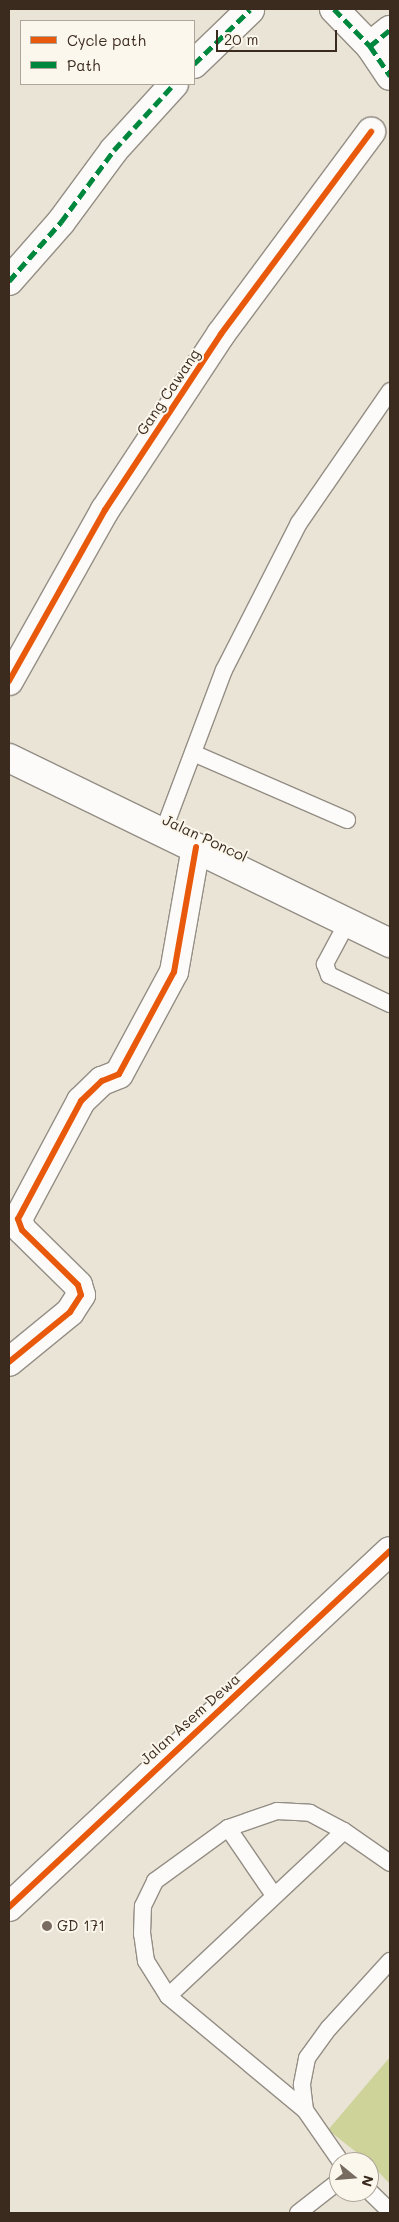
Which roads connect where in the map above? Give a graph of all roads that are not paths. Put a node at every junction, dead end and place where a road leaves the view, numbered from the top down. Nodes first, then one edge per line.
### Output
1 (334, 9) edge
2 (250, 10) dead end
3 (380, 38) edge
4 (195, 63) edge
5 (390, 76) edge
6 (173, 85) edge
7 (371, 132) dead end
8 (9, 281) edge
9 (390, 391) edge
10 (9, 681) edge
11 (193, 753) junction
12 (9, 758) edge
13 (347, 820) dead end
14 (163, 832) junction
15 (196, 847) junction
16 (347, 923) junction
17 (390, 943) edge
18 (390, 1004) edge
19 (9, 1362) edge
20 (390, 1551) edge
21 (228, 1828) junction
22 (344, 1831) junction
23 (390, 1863) edge
24 (273, 1894) junction
25 (9, 1907) edge
26 (390, 1961) edge
27 (168, 1996) junction
28 (304, 2110) junction
29 (333, 2152) edge
30 (329, 2189) edge
31 (379, 2200) edge
32 (390, 2210) edge
33 (298, 2213) edge

1 - 3 street
2 - 4 street
3 - 5 street
6 - 8 street
7 - 10 street, Gang Cawang
9 - 11 lane
11 - 13 lane
11 - 14 lane
12 - 14 street, Jalan Poncol
14 - 15 street, Jalan Poncol
15 - 16 street, Jalan Poncol
15 - 19 street
16 - 17 street, Jalan Poncol
16 - 18 lane
20 - 25 street, Jalan Asem Dewa
21 - 22 lane
21 - 24 lane
21 - 27 lane
22 - 23 lane
22 - 24 lane
24 - 27 lane
26 - 28 lane
27 - 28 lane
28 - 29 lane
30 - 33 lane
31 - 32 lane

